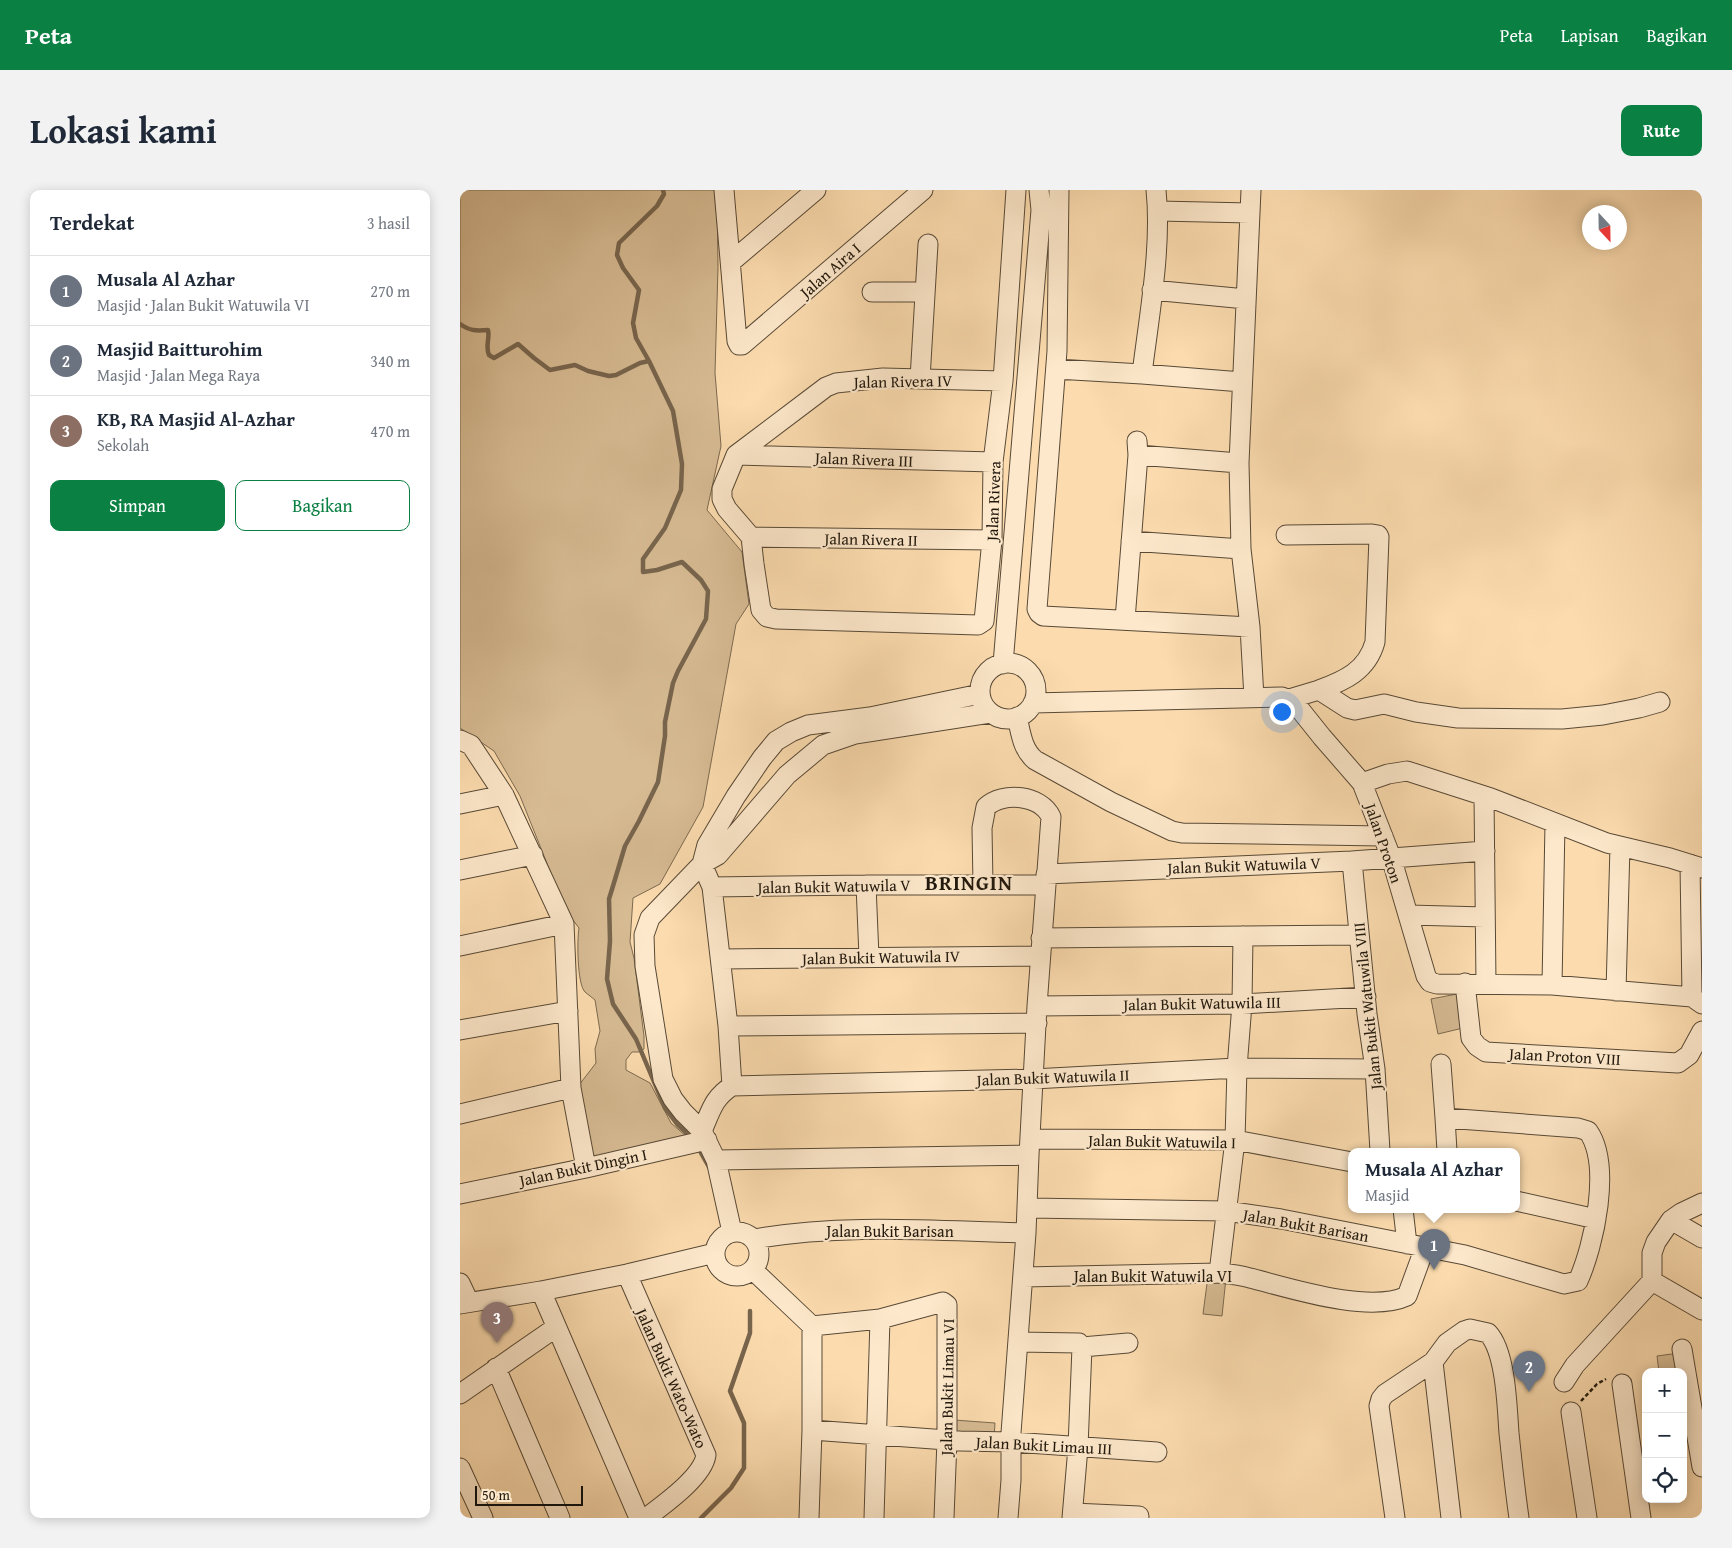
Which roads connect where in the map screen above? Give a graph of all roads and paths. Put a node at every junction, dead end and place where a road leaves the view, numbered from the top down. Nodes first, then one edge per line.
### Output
1 (724, 190) edge
2 (816, 190) edge
3 (923, 190) edge
4 (1016, 190) edge
5 (1039, 190) edge
6 (1059, 190) edge
7 (1156, 190) edge
8 (1251, 190) edge
9 (1158, 211) junction
10 (1250, 213) junction
11 (928, 244) dead end
12 (731, 262) junction
13 (1152, 290) junction
14 (872, 292) dead end
15 (925, 292) junction
16 (1246, 299) junction
17 (1056, 369) junction
18 (1142, 374) junction
19 (920, 378) junction
20 (1003, 382) junction
21 (1242, 382) junction
22 (998, 419) junction
23 (1024, 419) junction
24 (736, 455) junction
25 (993, 462) junction
26 (1239, 463) junction
27 (1286, 535) dead end
28 (751, 537) junction
29 (992, 540) junction
30 (1131, 541) junction
31 (1241, 549) junction
32 (1125, 620) junction
33 (1250, 627) junction
34 (1003, 664) junction
35 (1319, 690) junction
36 (980, 694) junction
37 (1254, 698) junction
38 (1289, 698) junction
39 (1660, 702) dead end
40 (1033, 703) junction
41 (990, 712) junction
42 (1017, 717) junction
43 (808, 726) junction
44 (465, 743) edge
45 (823, 745) junction
46 (1362, 783) junction
47 (504, 794) junction
48 (1484, 796) junction
49 (460, 804) edge
50 (1555, 823) junction
51 (1383, 836) junction
52 (1620, 846) junction
53 (1485, 851) junction
54 (533, 855) junction
55 (1391, 857) junction
56 (1352, 860) junction
57 (702, 864) junction
58 (1696, 866) edge
59 (460, 870) edge
60 (1046, 879) junction
61 (866, 885) junction
62 (983, 885) junction
63 (712, 887) junction
64 (1409, 915) junction
65 (1486, 917) junction
66 (564, 924) junction
67 (1359, 935) junction
68 (1243, 936) junction
69 (460, 946) edge
70 (1041, 947) junction
71 (869, 958) junction
72 (722, 959) junction
73 (1465, 983) junction
74 (1486, 984) junction
75 (1552, 985) junction
76 (1616, 991) junction
77 (1697, 994) edge
78 (1366, 997) junction
79 (1242, 1004) junction
80 (568, 1011) junction
81 (1037, 1014) junction
82 (728, 1026) junction
83 (460, 1030) edge
84 (1702, 1031) edge
85 (1441, 1064) dead end
86 (1237, 1068) junction
87 (1375, 1069) junction
88 (1033, 1079) junction
89 (732, 1086) junction
90 (571, 1088) junction
91 (460, 1114) edge
92 (1445, 1118) junction
93 (704, 1136) junction
94 (1235, 1140) junction
95 (1030, 1147) junction
96 (1380, 1148) edge
97 (1447, 1148) edge
98 (716, 1160) junction
99 (1348, 1161) edge
100 (586, 1168) junction
101 (460, 1194) edge
102 (1520, 1202) edge
103 (1702, 1203) edge
104 (1028, 1208) junction
105 (1226, 1210) junction
106 (1404, 1213) edge
107 (1596, 1219) junction
108 (1671, 1220) junction
109 (732, 1232) junction
110 (1026, 1233) junction
111 (1702, 1238) edge
112 (754, 1239) junction
113 (1416, 1246) junction
114 (715, 1254) junction
115 (753, 1270) junction
116 (1220, 1273) junction
117 (627, 1274) junction
118 (1023, 1277) junction
119 (1652, 1281) junction
120 (460, 1284) edge
121 (541, 1291) junction
122 (464, 1303) edge
123 (1702, 1310) edge
124 (880, 1319) junction
125 (812, 1326) junction
126 (555, 1328) junction
127 (1018, 1342) junction
128 (1128, 1343) dead end
129 (1082, 1347) junction
130 (1682, 1349) dead end
131 (1433, 1362) junction
132 (496, 1368) junction
133 (1564, 1382) dead end
134 (1694, 1382) edge
135 (1622, 1384) joint
136 (460, 1394) edge
137 (1572, 1412) joint
138 (812, 1430) junction
139 (877, 1434) junction
140 (947, 1440) junction
141 (1011, 1442) junction
142 (1078, 1447) junction
143 (1157, 1452) dead end
144 (1702, 1467) edge
145 (460, 1468) edge
146 (1073, 1515) edge
147 (1139, 1516) dead end
148 (482, 1518) edge
149 (560, 1518) edge
150 (639, 1518) edge
151 (646, 1518) edge
152 (809, 1518) edge
153 (874, 1518) edge
154 (944, 1518) edge
155 (1008, 1518) edge
156 (1395, 1518) edge
157 (1451, 1518) edge
158 (1518, 1518) edge
159 (1587, 1518) edge
160 (1642, 1518) edge

1 - 12 street
2 - 12 street
3 - 12 street, Jalan Aira I
4 - 20 street, Jalan Rivera
5 - 23 street
6 - 17 street
7 - 9 street
8 - 10 street
9 - 10 street
9 - 13 street
10 - 16 street
11 - 15 street
13 - 16 street
13 - 18 street
14 - 15 street
15 - 19 street
16 - 21 street
17 - 18 street
17 - 32 street
18 - 21 street
19 - 20 street, Jalan Rivera IV
19 - 24 street, Jalan Rivera IV
20 - 22 street, Jalan Rivera
21 - 26 street
22 - 23 street
22 - 25 street, Jalan Rivera
23 - 34 street
24 - 25 street, Jalan Rivera III
24 - 28 street
25 - 29 street, Jalan Rivera
26 - 30 street
26 - 31 street
27 - 35 street
28 - 29 street, Jalan Rivera II
28 - 29 street, Jalan Rivera
30 - 31 street
30 - 32 street
31 - 33 street
32 - 33 street
33 - 37 street
34 - 36 street
34 - 40 street
35 - 38 street
35 - 39 street
36 - 41 street
36 - 43 street
37 - 38 street
37 - 40 street
38 - 46 street
40 - 42 street
41 - 42 street
41 - 45 street
42 - 51 street
43 - 45 street
43 - 57 street
44 - 47 street
45 - 57 street
46 - 48 street, Jalan Proton
46 - 51 street, Jalan Proton
47 - 49 street
47 - 54 street
48 - 50 street, Jalan Proton
48 - 53 street
50 - 52 street, Jalan Proton
50 - 75 street
51 - 55 street, Jalan Proton
52 - 58 street, Jalan Proton
52 - 76 street
53 - 55 street, Jalan Bukit Watuwila V
53 - 65 street
54 - 59 street
54 - 66 street
55 - 56 street, Jalan Bukit Watuwila V
55 - 64 street, Jalan Proton
56 - 60 street, Jalan Bukit Watuwila V
56 - 67 street, Jalan Bukit Watuwila VIII
57 - 63 street
57 - 93 street
58 - 77 street
60 - 62 street, Jalan Bukit Watuwila V
60 - 62 street
60 - 70 street
61 - 62 street, Jalan Bukit Watuwila V
61 - 63 street, Jalan Bukit Watuwila V
61 - 71 street
63 - 72 street
64 - 65 street
64 - 73 street, Jalan Proton
65 - 74 street
66 - 69 street
66 - 80 street
67 - 68 street, Jalan Bukit Watuwila IV
67 - 78 street, Jalan Bukit Watuwila VIII
68 - 70 street, Jalan Bukit Watuwila IV
68 - 79 street
70 - 71 street, Jalan Bukit Watuwila IV
70 - 81 street
71 - 72 street, Jalan Bukit Watuwila IV
72 - 82 street
73 - 74 street, Jalan Proton
73 - 84 street, Jalan Proton VIII
74 - 75 street, Jalan Proton
75 - 76 street, Jalan Proton
76 - 77 street, Jalan Proton
78 - 79 street, Jalan Bukit Watuwila III
78 - 87 street, Jalan Bukit Watuwila VIII
79 - 81 street, Jalan Bukit Watuwila III
79 - 86 street
80 - 83 street
80 - 90 street
81 - 82 street, Jalan Bukit Watuwila III
81 - 88 street
82 - 89 street
85 - 92 street
86 - 87 street, Jalan Bukit Watuwila II
86 - 88 street, Jalan Bukit Watuwila II
86 - 94 street
87 - 96 street, Jalan Bukit Watuwila VIII
88 - 89 street, Jalan Bukit Watuwila II
88 - 95 street
89 - 93 street
90 - 91 street
90 - 100 street
92 - 97 street
92 - 107 street
93 - 98 street
93 - 100 street, Jalan Bukit Dingin I
94 - 95 street, Jalan Bukit Watuwila I
94 - 99 street, Jalan Bukit Watuwila I
94 - 105 street
95 - 98 street, Jalan Bukit Watuwila I
95 - 104 street
98 - 109 street
100 - 101 street, Jalan Bukit Dingin I
102 - 107 street
103 - 108 street
104 - 105 street, Jalan Bukit Barisan
104 - 110 street
105 - 113 street, Jalan Bukit Barisan
105 - 116 street
106 - 113 street
107 - 113 street, Jalan Bukit Barisan
108 - 111 street
108 - 119 street
109 - 112 street
109 - 114 street
110 - 112 street, Jalan Bukit Barisan
110 - 118 street
112 - 115 street
113 - 116 street, Jalan Bukit Watuwila VI
114 - 115 street
114 - 117 street
115 - 125 street
116 - 118 street, Jalan Bukit Watuwila VI
117 - 121 street
117 - 151 street, Jalan Bukit Wato-Wato
118 - 127 street
119 - 123 street
119 - 133 street
120 - 122 street
121 - 122 street
121 - 126 street
124 - 125 street, Jalan Bukit Limau VI
124 - 139 street
124 - 140 street, Jalan Bukit Limau VI
125 - 138 street
126 - 132 street
126 - 150 street
127 - 129 street
127 - 141 street
128 - 129 street
129 - 142 street
130 - 134 street
131 - 156 street
131 - 157 street
131 - 158 street
132 - 136 street
132 - 149 street
134 - 144 street
135 - 137 path
135 - 160 street
137 - 159 street
138 - 139 street, Jalan Bukit Limau III
138 - 152 street
139 - 140 street, Jalan Bukit Limau III
139 - 153 street
140 - 141 street, Jalan Bukit Limau III
140 - 154 street, Jalan Bukit Limau VI
141 - 142 street, Jalan Bukit Limau III
141 - 155 street
142 - 143 street, Jalan Bukit Limau III
142 - 146 street
145 - 148 street
146 - 147 street

